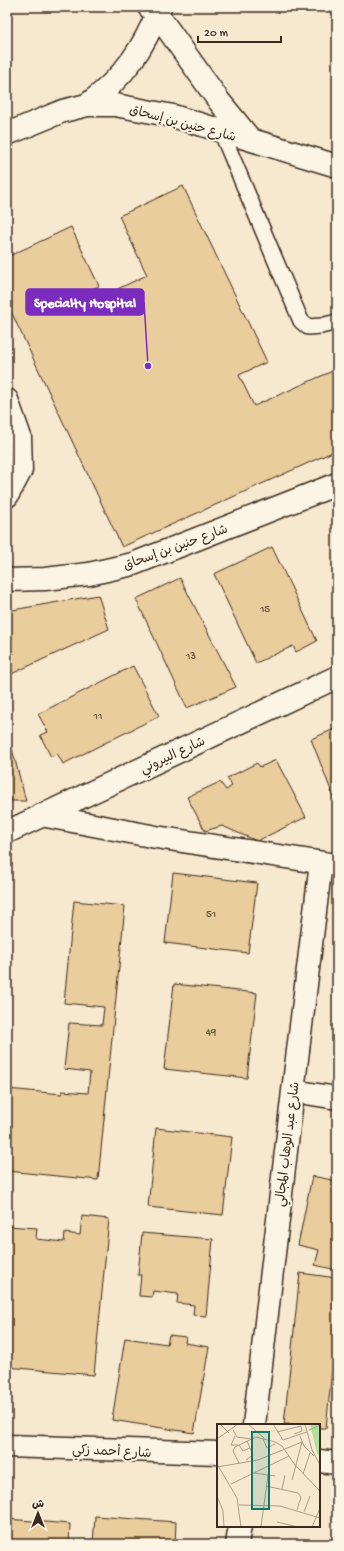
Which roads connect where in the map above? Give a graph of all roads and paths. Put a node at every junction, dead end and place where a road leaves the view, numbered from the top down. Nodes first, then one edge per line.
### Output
1 (155, 10) edge
2 (87, 104) junction
3 (222, 131) junction
4 (7, 134) edge
5 (250, 140) junction
6 (337, 166) edge
7 (337, 322) edge
8 (7, 400) edge
9 (337, 484) edge
10 (7, 496) edge
11 (7, 580) edge
12 (337, 677) edge
13 (40, 815) junction
14 (7, 832) edge
15 (329, 864) edge
16 (293, 1091) junction
17 (337, 1098) edge
18 (254, 1424) edge
19 (7, 1446) edge
20 (217, 1453) edge
21 (320, 1461) edge
22 (337, 1463) edge
23 (240, 1527) edge
24 (237, 1544) edge

1 - 2 street
1 - 5 street
2 - 3 street, شارع حنين بن إسحاق
2 - 4 street, شارع حنين بن إسحاق
3 - 5 street, شارع حنين بن إسحاق
3 - 7 lane
5 - 6 street, شارع حنين بن إسحاق
8 - 10 street
9 - 11 street, شارع حنين بن إسحاق
12 - 13 street, شارع البيروني
13 - 14 street, شارع البيروني
13 - 15 street
15 - 16 street, شارع عبد الوهاب المجالي
16 - 17 street
16 - 18 street, شارع عبد الوهاب المجالي
19 - 20 street, شارع أحمد زكي
21 - 22 street
23 - 24 street

